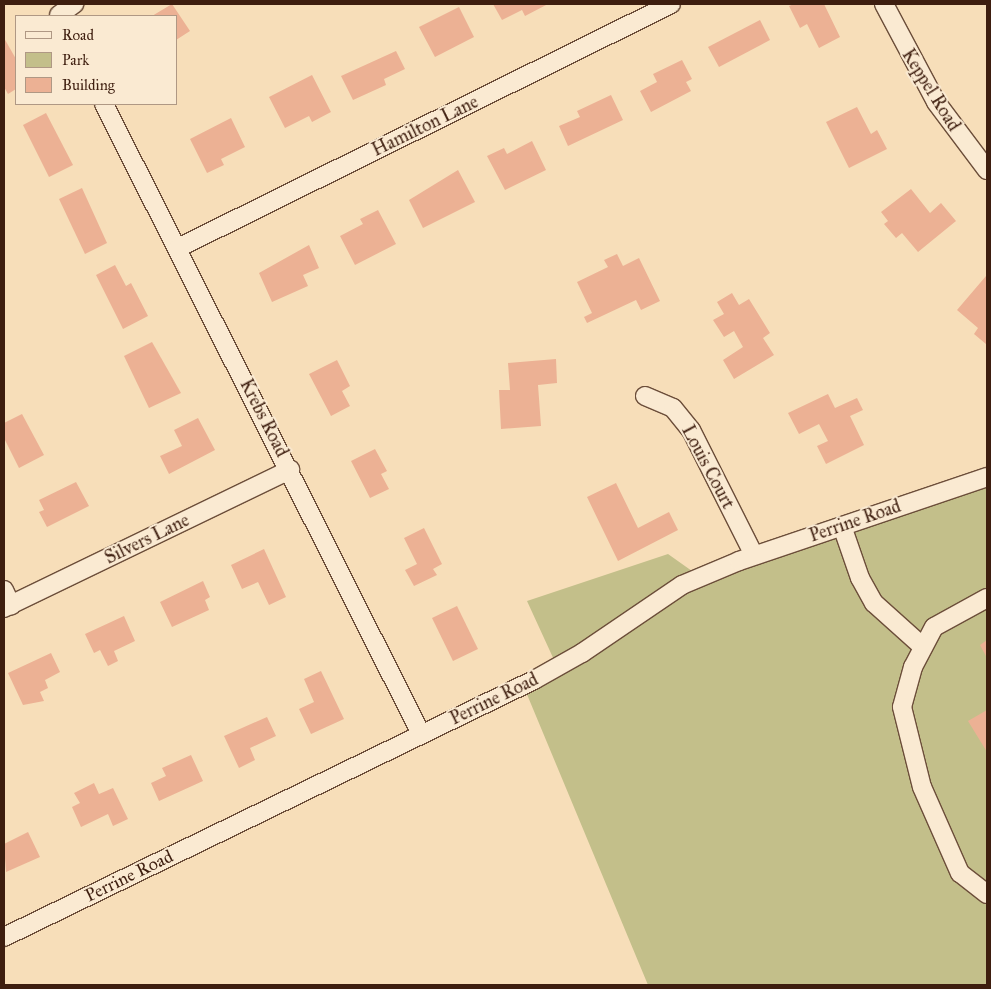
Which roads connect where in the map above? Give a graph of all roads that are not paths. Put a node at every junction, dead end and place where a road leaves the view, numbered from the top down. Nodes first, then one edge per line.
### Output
1 (74, 4) edge
2 (672, 4) edge
3 (884, 4) edge
4 (57, 12) edge
5 (105, 105) edge
6 (987, 170) edge
7 (178, 248) junction
8 (645, 396) dead end
9 (290, 470) junction
10 (987, 477) edge
11 (842, 526) junction
12 (754, 555) junction
13 (987, 598) edge
14 (6, 601) edge
15 (922, 646) junction
16 (421, 734) junction
17 (987, 894) edge
18 (4, 937) edge

1 - 4 street
2 - 7 street, Hamilton Lane
3 - 6 street, Keppel Road
5 - 7 street, Krebs Road
7 - 9 street, Krebs Road
8 - 12 street, Louis Court
9 - 14 street, Silvers Lane
9 - 16 street, Krebs Road
10 - 11 street, Perrine Road
11 - 12 street, Perrine Road
11 - 15 street
12 - 16 street, Perrine Road
13 - 15 street
15 - 17 street
16 - 18 street, Perrine Road

